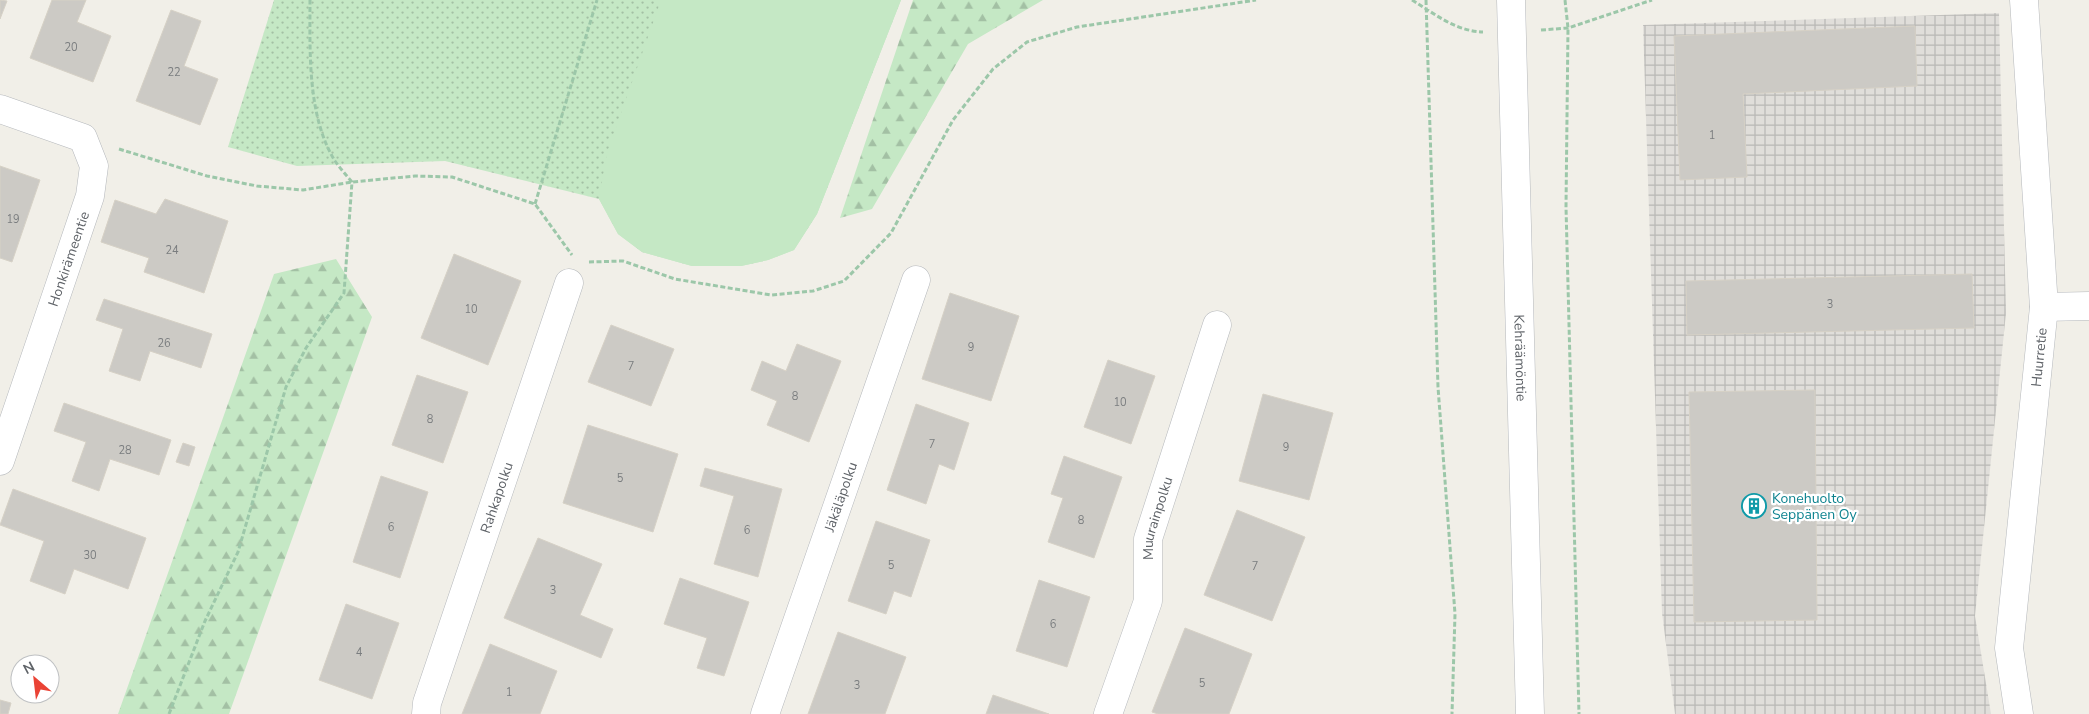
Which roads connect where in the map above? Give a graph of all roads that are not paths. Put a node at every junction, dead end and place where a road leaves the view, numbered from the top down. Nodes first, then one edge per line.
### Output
1 (1511, 0) edge
2 (2024, 0) edge
3 (0, 109) edge
4 (573, 272) road end
5 (916, 280) dead end
6 (2089, 306) edge
7 (2044, 307) junction
8 (1217, 325) dead end
9 (0, 462) edge
10 (426, 714) edge
11 (765, 714) edge
12 (1108, 714) edge
13 (1530, 714) edge
14 (2019, 714) edge

1 - 13 street, Kehräämöntie
2 - 7 street, Huurretie
3 - 9 street, Honkirämeentie
4 - 10 street, Rahkapolku
5 - 11 street, Jäkäläpolku
6 - 7 street
7 - 14 street, Huurretie
8 - 12 street, Muurainpolku

